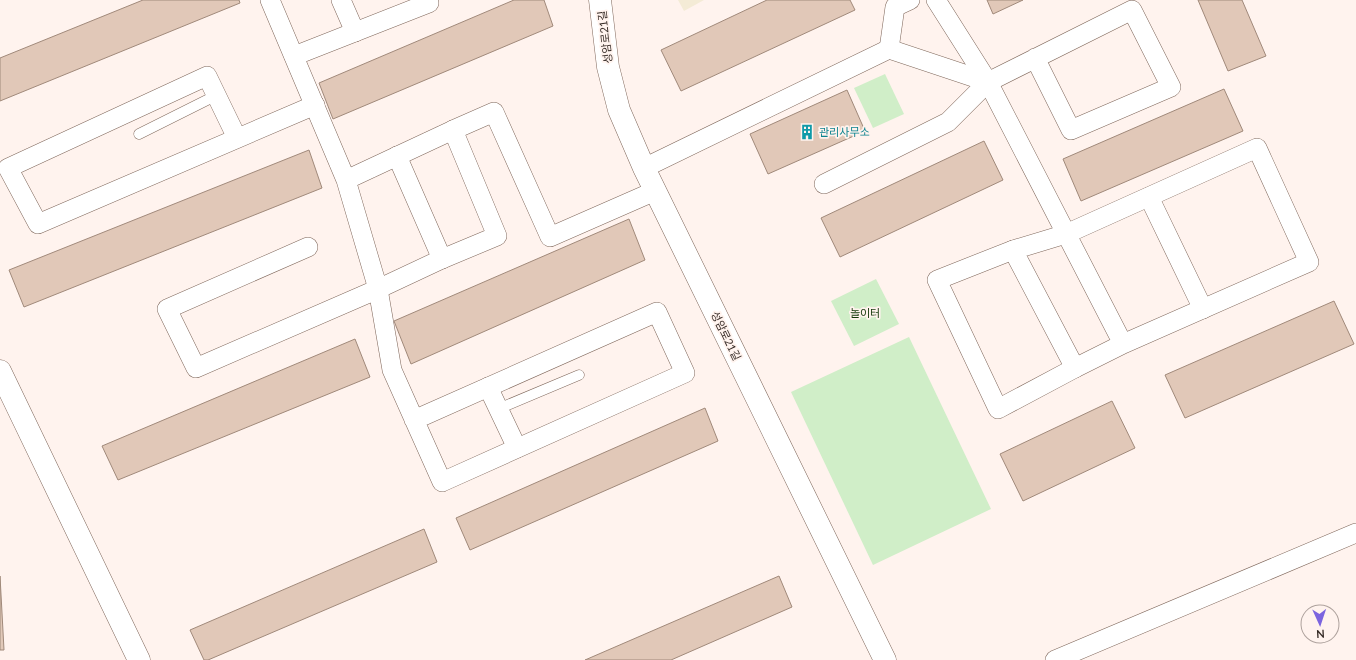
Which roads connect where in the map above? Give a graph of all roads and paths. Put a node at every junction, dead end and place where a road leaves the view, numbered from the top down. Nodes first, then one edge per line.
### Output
1 (270, 0) edge
2 (342, 0) edge
3 (600, 0) edge
4 (936, 0) edge
5 (899, 2) edge
6 (429, 3) dead end
7 (355, 32) junction
8 (889, 49) junction
9 (294, 56) junction
10 (1035, 58) junction
11 (988, 82) junction
12 (216, 95) junction
13 (315, 105) junction
14 (453, 130) junction
15 (139, 134) dead end
16 (237, 138) junction
17 (397, 156) junction
18 (644, 168) junction
19 (346, 180) junction
20 (824, 184) dead end
21 (655, 191) junction
22 (1149, 197) junction
23 (1066, 234) junction
24 (308, 247) dead end
25 (1013, 250) junction
26 (442, 259) junction
27 (378, 289) junction
28 (1203, 309) junction
29 (1123, 344) junction
30 (1076, 368) junction
31 (0, 371) edge
32 (579, 375) dead end
33 (488, 387) junction
34 (498, 409) junction
35 (414, 420) junction
36 (517, 448) junction
37 (1356, 533) edge
38 (139, 660) edge
39 (885, 660) edge
40 (1055, 660) edge

1 - 9 street
2 - 7 street
3 - 18 street, 성암로21길
4 - 11 street
5 - 8 street
6 - 7 street
7 - 9 street
8 - 11 street
8 - 18 street
9 - 13 street
10 - 10 street
10 - 11 street
11 - 20 street
11 - 23 street
12 - 15 lane
12 - 16 street
12 - 16 street
13 - 16 street
13 - 19 street
14 - 17 street
14 - 21 street
14 - 26 street
17 - 19 street
17 - 26 street
18 - 21 street, 성암로21길
19 - 27 street
21 - 39 street, 성암로21길
22 - 23 street
22 - 28 street
22 - 28 street
23 - 25 street
23 - 29 street
24 - 27 street
25 - 30 street
25 - 30 street
26 - 27 street
27 - 35 street
28 - 29 street
29 - 30 street
31 - 38 street
32 - 34 lane
33 - 34 street
33 - 35 street
33 - 36 street
34 - 36 street
35 - 36 street
37 - 40 street

